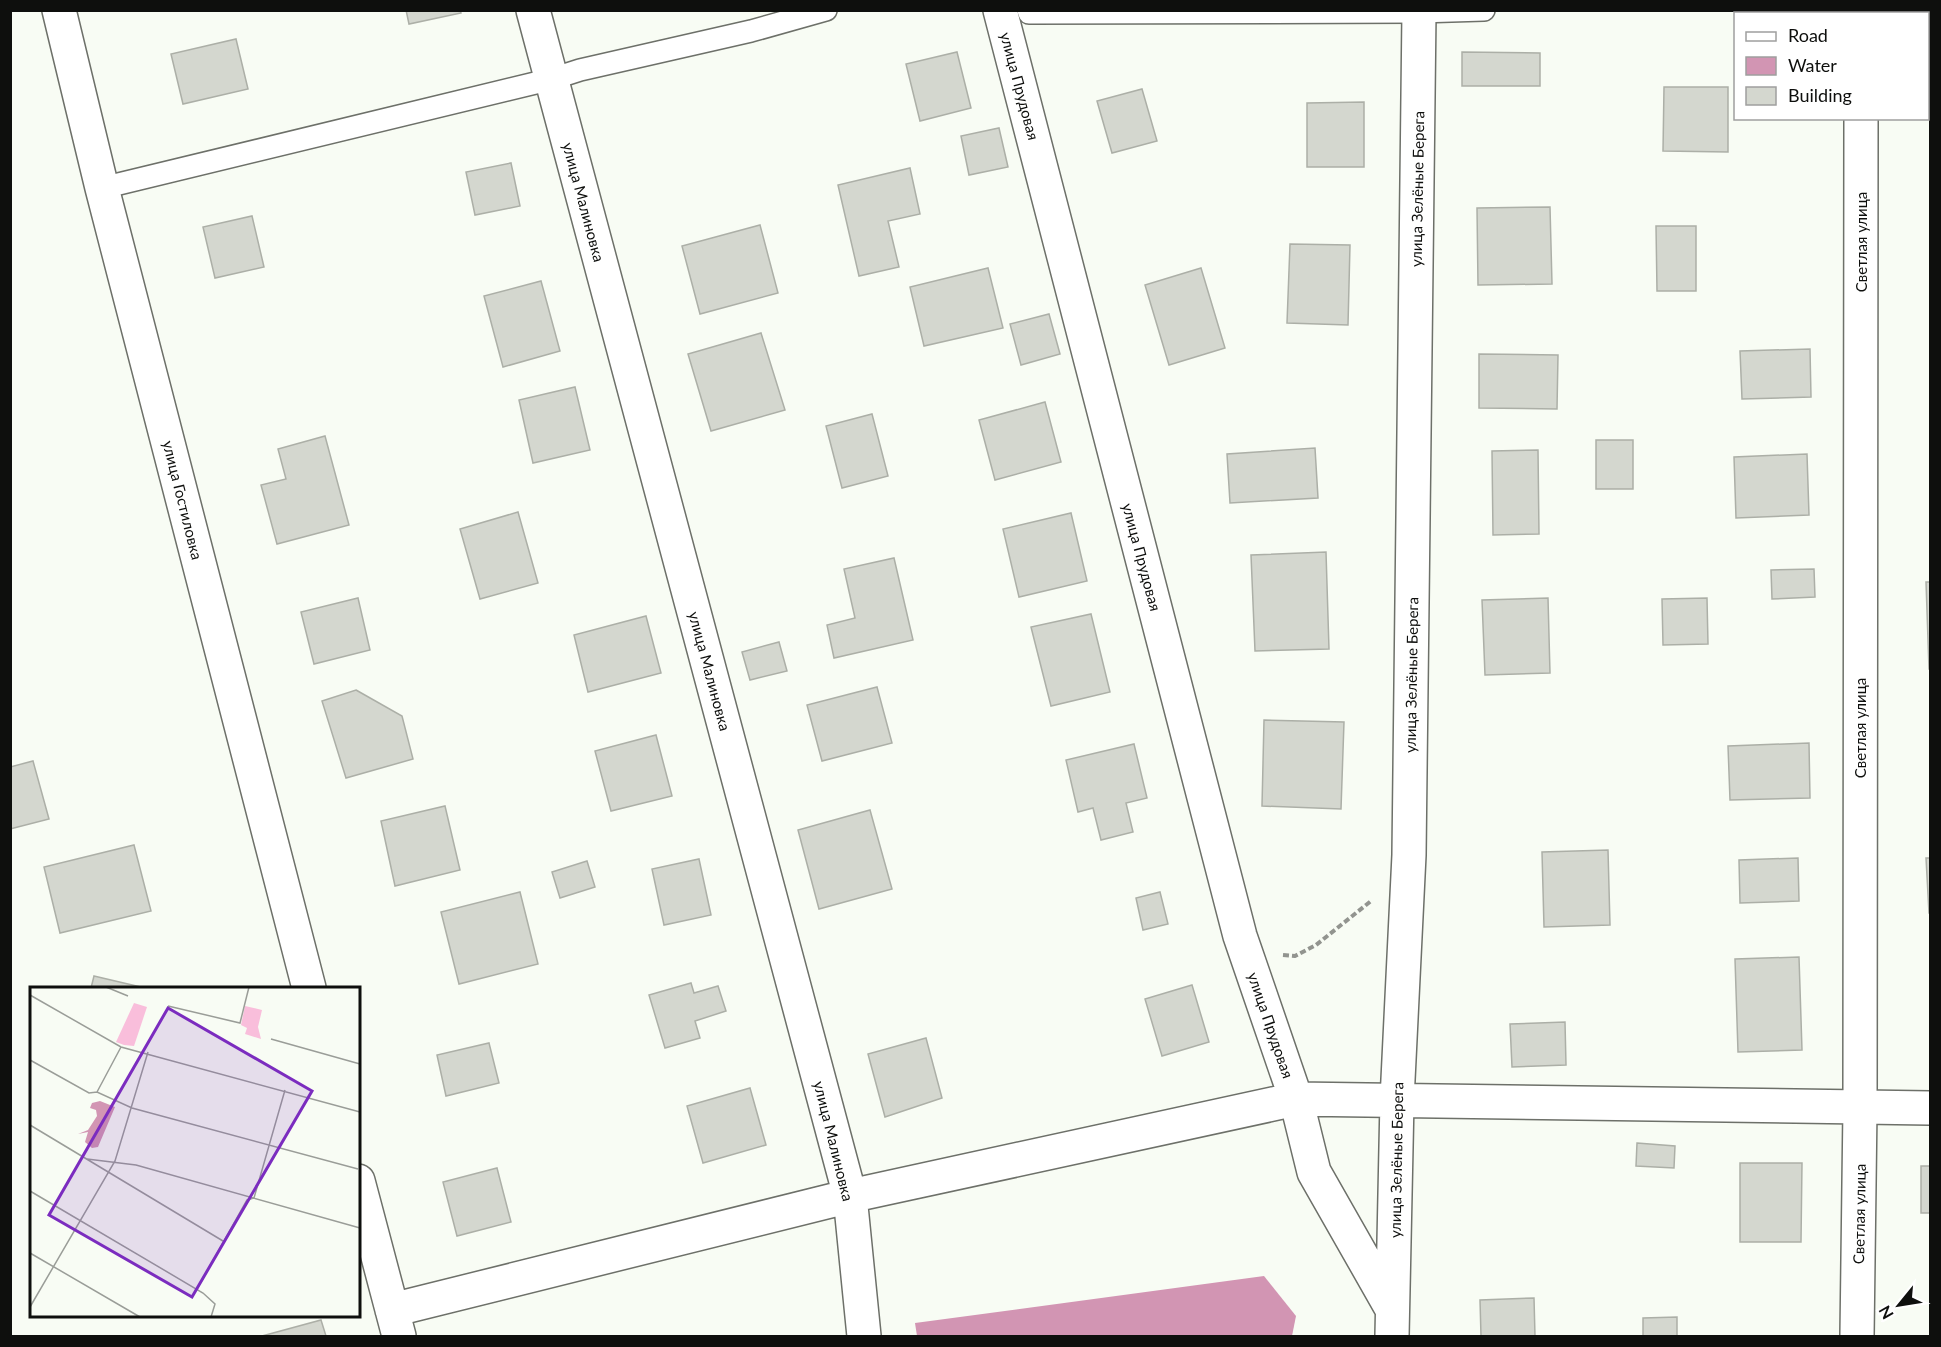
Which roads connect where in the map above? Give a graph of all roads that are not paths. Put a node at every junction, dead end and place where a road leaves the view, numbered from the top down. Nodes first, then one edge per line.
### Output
1 (59, 10) edge
2 (533, 10) edge
3 (826, 10) edge
4 (1000, 10) edge
5 (1028, 10) edge
6 (1484, 10) edge
7 (1419, 12) junction
8 (552, 79) junction
9 (1861, 120) edge
10 (102, 188) junction
11 (309, 987) edge
12 (1296, 1099) junction
13 (1397, 1100) junction
14 (1860, 1108) junction
15 (1930, 1108) edge
16 (360, 1189) edge
17 (850, 1196) junction
18 (395, 1323) edge
19 (1392, 1323) edge
20 (864, 1336) edge
21 (1857, 1336) edge

1 - 10 street, улица Гостиловка
2 - 8 street, улица Малиновка
3 - 8 lane
4 - 12 street, улица Прудовая
5 - 7 lane
6 - 7 lane
7 - 13 street, улица Зелёные Берега
8 - 10 lane
8 - 17 street, улица Малиновка
9 - 14 street, Светлая улица
10 - 11 street, улица Гостиловка
12 - 13 street
12 - 17 street
12 - 19 street, улица Прудовая
13 - 14 street
13 - 19 street, улица Зелёные Берега
14 - 15 street
14 - 21 street, Светлая улица
16 - 18 street
17 - 18 street
17 - 20 street, улица Малиновка

